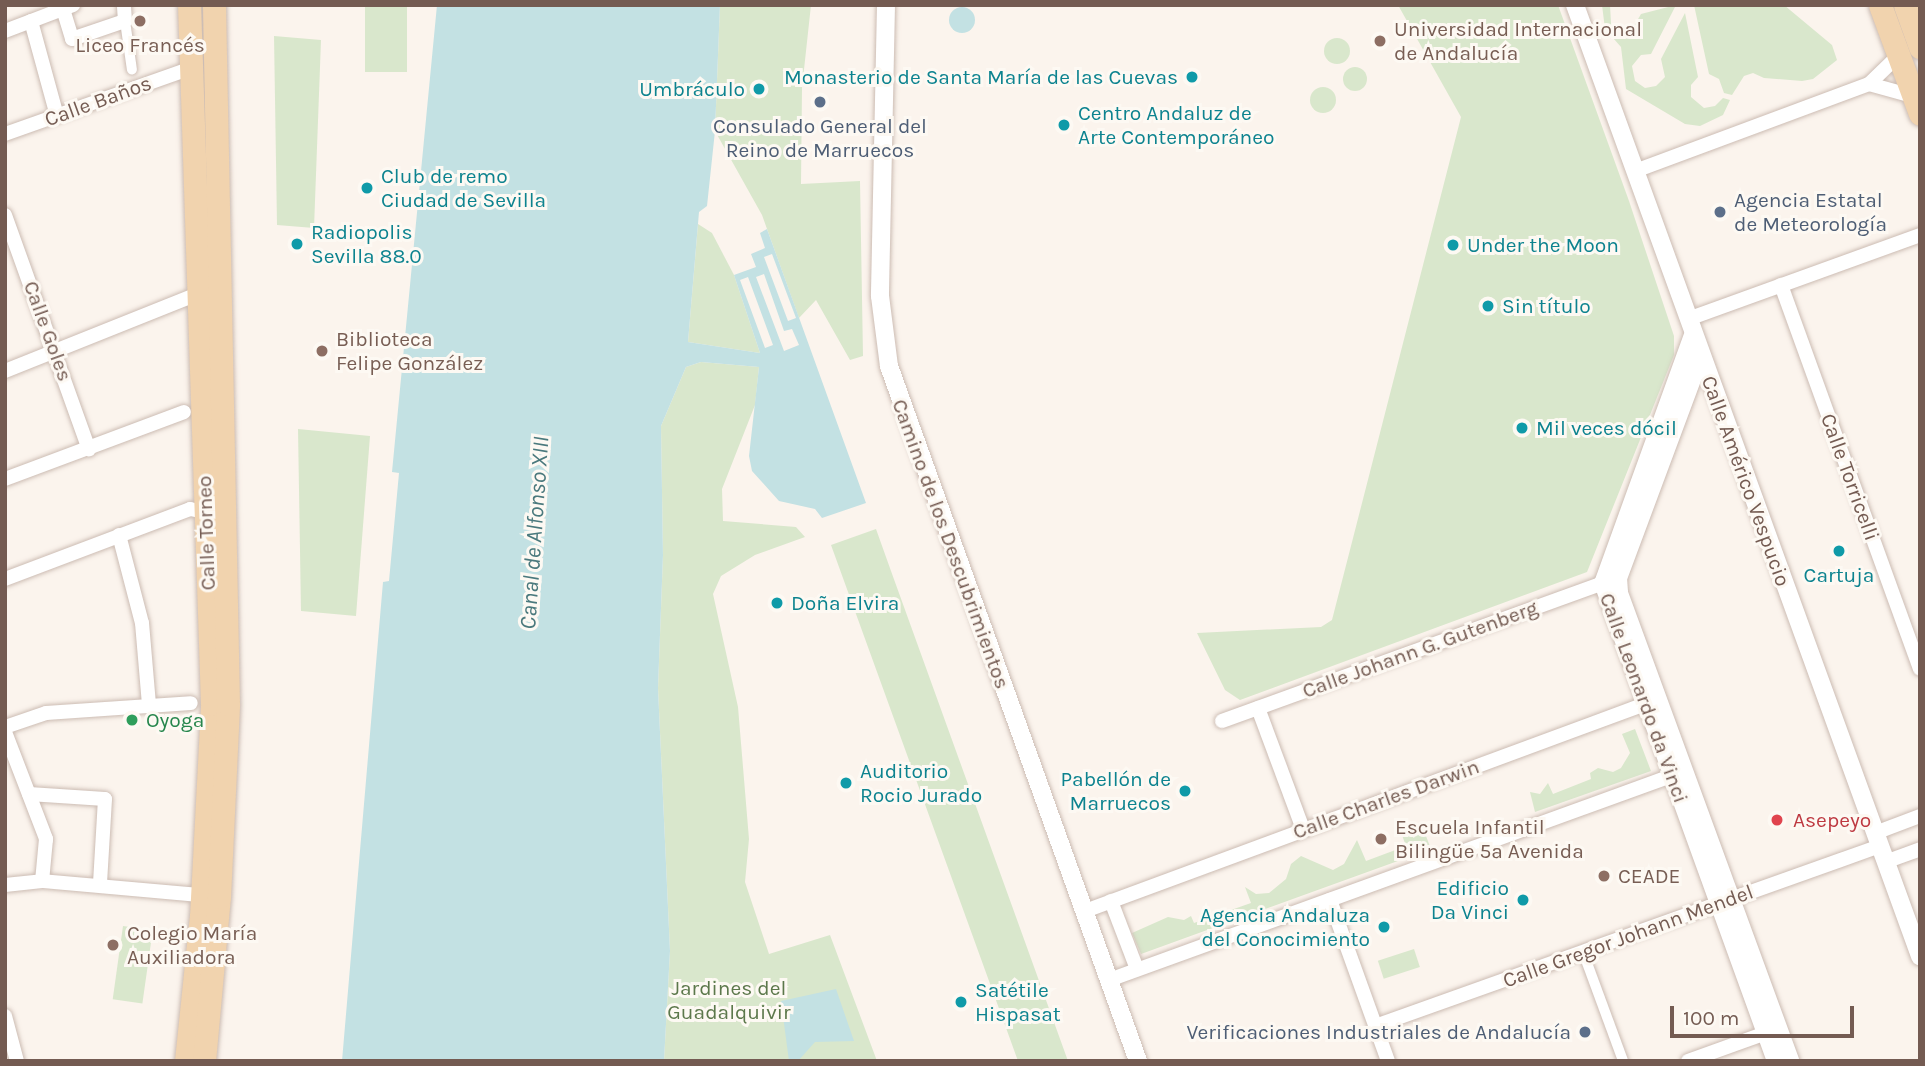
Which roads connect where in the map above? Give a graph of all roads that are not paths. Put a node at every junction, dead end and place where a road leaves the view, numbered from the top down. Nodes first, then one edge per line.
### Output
1 (124, 5) edge
2 (189, 5) edge
3 (214, 5) edge
4 (886, 5) edge
5 (1575, 5) edge
6 (1880, 5) edge
7 (1905, 5) edge
8 (68, 7) edge
9 (37, 13) edge
10 (125, 21) junction
11 (5, 31) edge
12 (1909, 51) edge
13 (191, 68) junction
14 (132, 70) dead end
15 (1868, 84) junction
16 (1916, 105) edge
17 (57, 116) junction
18 (5, 134) edge
19 (1635, 171) junction
20 (5, 215) edge
21 (1920, 235) edge
22 (1781, 285) junction
23 (200, 293) junction
24 (1690, 327) junction
25 (56, 351) junction
26 (1700, 355) junction
27 (5, 371) edge
28 (184, 412) dead end
29 (89, 449) junction
30 (5, 479) edge
31 (205, 512) junction
32 (119, 535) junction
33 (5, 579) edge
34 (1610, 580) junction
35 (1920, 670) edge
36 (1654, 701) junction
37 (191, 703) dead end
38 (149, 705) junction
39 (1258, 708) junction
40 (1222, 721) dead end
41 (5, 729) edge
42 (1679, 773) junction
43 (29, 794) junction
44 (1920, 816) edge
45 (1303, 829) junction
46 (1880, 847) junction
47 (1920, 849) edge
48 (42, 881) junction
49 (100, 884) junction
50 (5, 885) edge
51 (210, 896) junction
52 (1330, 900) junction
53 (1111, 901) junction
54 (1726, 902) junction
55 (1085, 911) junction
56 (1583, 952) junction
57 (1920, 956) edge
58 (1137, 969) junction
59 (1109, 980) junction
60 (5, 1016) edge
61 (1375, 1026) junction
62 (1772, 1031) junction
63 (17, 1061) edge
64 (186, 1061) edge
65 (204, 1061) edge
66 (1139, 1061) edge
67 (1388, 1061) edge
68 (1623, 1061) edge
69 (1688, 1061) edge
70 (1776, 1061) edge
71 (1790, 1061) edge

1 - 10 street
2 - 13 main road, Calle Torneo
3 - 51 main road, Calle Torneo
4 - 55 street, Camino de los Descubrimientos
5 - 19 street, Calle Américo Vespucio
6 - 12 main road
7 - 12 main road
8 - 9 street
8 - 10 street
9 - 11 street
9 - 17 street
10 - 14 street
12 - 15 street
12 - 16 main road
13 - 17 street, Calle Baños
13 - 23 main road, Calle Torneo
15 - 16 street
15 - 19 street
17 - 18 street, Calle Baños
19 - 24 street, Calle Américo Vespucio
20 - 25 street, Calle Goles
21 - 22 street
22 - 24 street
22 - 35 street, Calle Torricelli
23 - 25 street
23 - 31 main road, Calle Torneo
24 - 26 street, Calle Américo Vespucio
24 - 34 street, Calle Leonardo da Vinci
25 - 27 street
25 - 29 street, Calle Goles
26 - 34 street, Calle Leonardo da Vinci
26 - 46 street, Calle Américo Vespucio
28 - 29 street
29 - 30 street
31 - 32 street
31 - 51 main road, Calle Torneo
32 - 33 street
32 - 38 street
34 - 36 street, Calle Leonardo da Vinci
34 - 39 street, Calle Johann G. Gutenberg
36 - 42 street, Calle Leonardo da Vinci
36 - 45 street, Calle Charles Darwin
37 - 38 street
38 - 41 street
39 - 40 street, Calle Johann G. Gutenberg
39 - 45 street
41 - 43 street
42 - 52 street
42 - 54 street, Calle Leonardo da Vinci
43 - 48 street
43 - 49 street
44 - 46 street, Calle Gregor Johann Mendel
45 - 53 street, Calle Charles Darwin
46 - 47 street, Calle Gregor Johann Mendel
46 - 54 street, Calle Gregor Johann Mendel
46 - 57 street, Calle Américo Vespucio
48 - 49 street
48 - 50 street
49 - 51 street
51 - 64 main road, Calle Torneo
51 - 65 main road, Calle Torneo
52 - 58 street
52 - 61 street
53 - 55 street, Calle Charles Darwin
53 - 58 street
54 - 56 street, Calle Gregor Johann Mendel
54 - 62 street, Calle Leonardo da Vinci
55 - 59 street, Camino de los Descubrimientos
56 - 61 street, Calle Gregor Johann Mendel
56 - 68 street
58 - 59 street
59 - 66 street, Camino de los Descubrimientos
60 - 63 street
61 - 67 street
62 - 69 street
62 - 70 street, Calle Leonardo da Vinci
62 - 71 street, Calle Leonardo da Vinci

